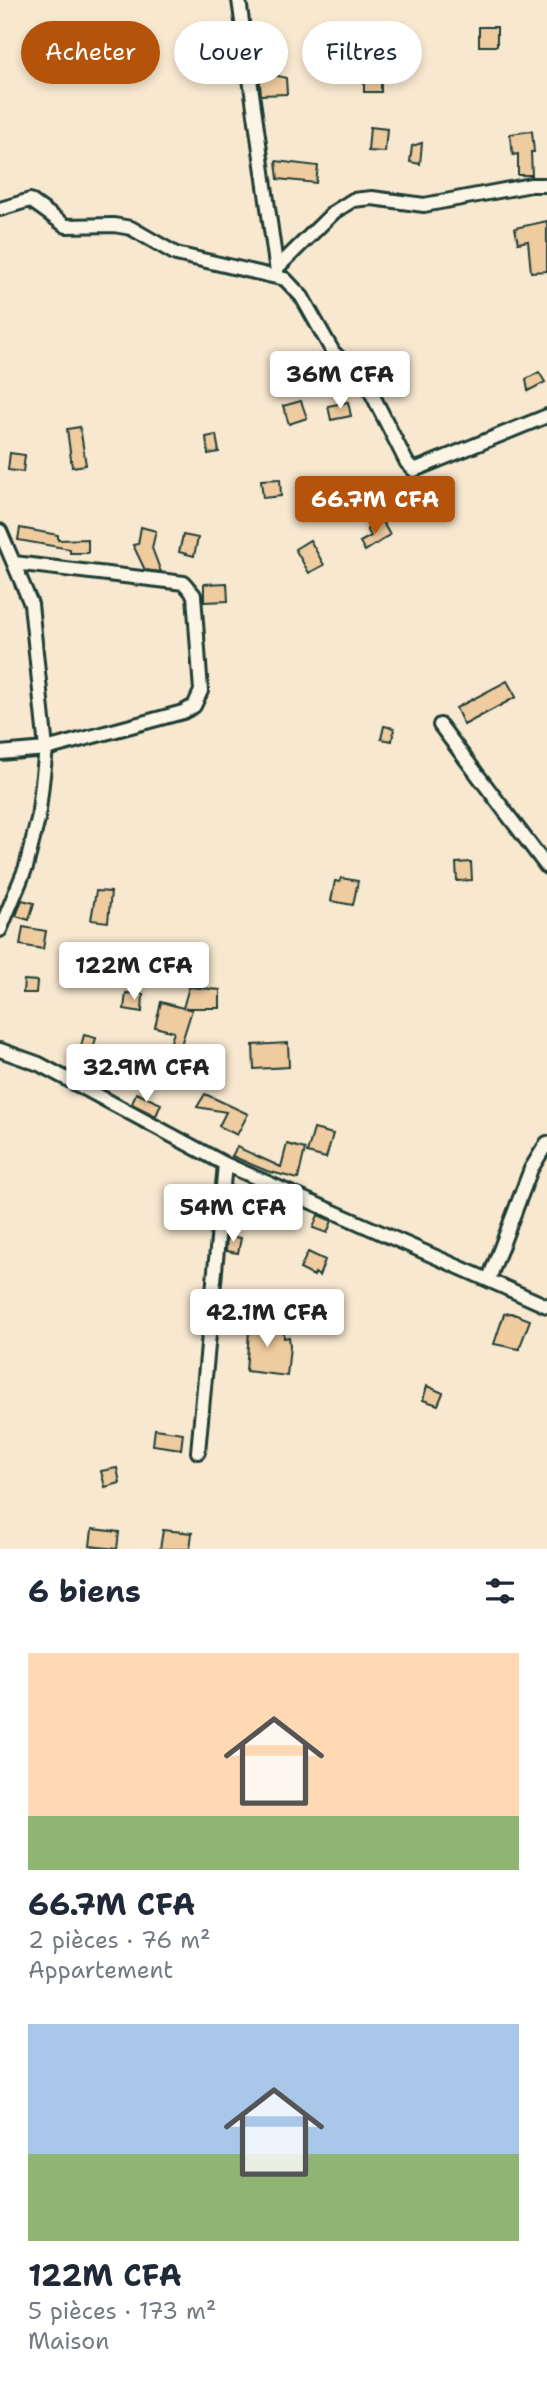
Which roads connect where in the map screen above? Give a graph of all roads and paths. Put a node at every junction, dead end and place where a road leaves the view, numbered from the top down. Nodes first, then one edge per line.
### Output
1 (239, 0) edge
2 (547, 185) edge
3 (0, 209) edge
4 (277, 272) junction
5 (547, 416) edge
6 (0, 531) edge
7 (14, 563) junction
8 (440, 725) dead end
9 (46, 749) junction
10 (0, 753) edge
11 (547, 867) edge
12 (0, 930) edge
13 (0, 1050) edge
14 (547, 1143) edge
15 (226, 1164) junction
16 (489, 1279) junction
17 (547, 1306) edge
18 (198, 1452) dead end

1 - 4 street
2 - 4 street
3 - 4 street
4 - 5 street
6 - 7 street
7 - 9 street
7 - 9 street
8 - 11 street
9 - 10 street
9 - 12 street
13 - 15 street
14 - 16 street
15 - 16 street
15 - 18 street
16 - 17 street

